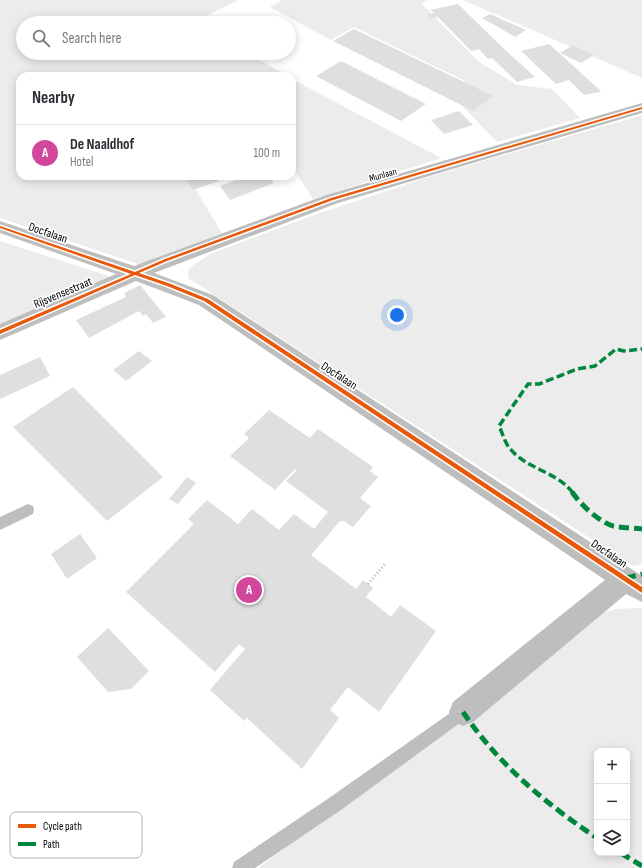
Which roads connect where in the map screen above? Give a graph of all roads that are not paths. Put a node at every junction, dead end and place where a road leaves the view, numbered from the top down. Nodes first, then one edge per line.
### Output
1 (642, 108) edge
2 (0, 227) edge
3 (135, 274) junction
4 (0, 332) edge
5 (28, 510) dead end
6 (0, 524) edge
7 (634, 584) edge
8 (462, 712) joint
9 (240, 868) edge

1 - 3 street, Munlaan
2 - 3 street, Docfalaan
3 - 4 street, Rijsvensestraat
3 - 7 street, Docfalaan
5 - 6 lane
7 - 8 street
8 - 9 lane

